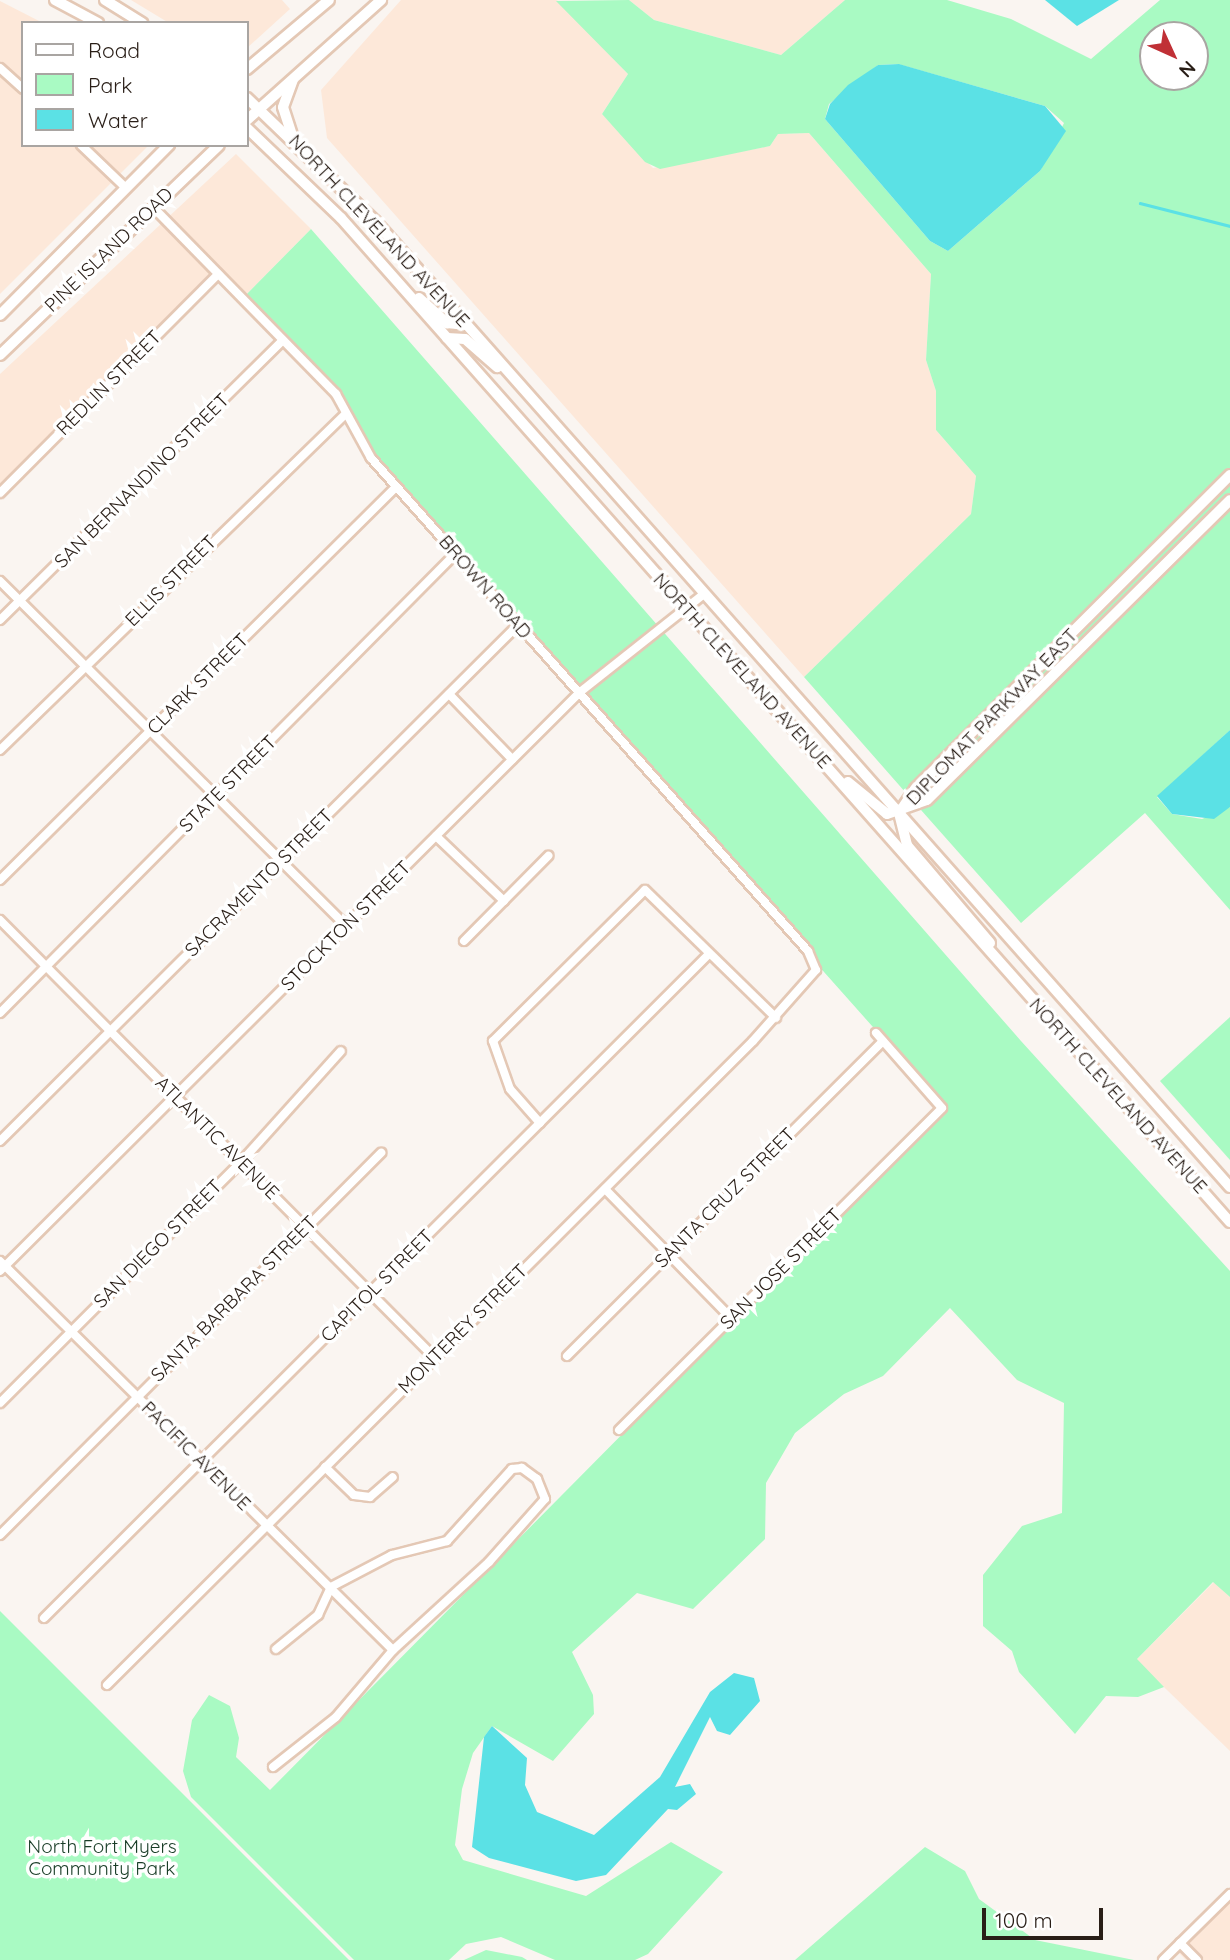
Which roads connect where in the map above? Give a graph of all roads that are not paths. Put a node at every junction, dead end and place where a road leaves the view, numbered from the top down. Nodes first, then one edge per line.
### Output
1 (55, 0) edge
2 (105, 0) edge
3 (328, 0) edge
4 (381, 0) edge
5 (93, 21) edge
6 (139, 21) edge
7 (0, 68) edge
8 (248, 68) edge
9 (295, 77) junction
10 (21, 87) edge
11 (248, 99) edge
12 (259, 108) junction
13 (248, 119) edge
14 (248, 129) edge
15 (294, 140) junction
16 (82, 147) edge
17 (167, 147) edge
18 (217, 147) edge
19 (126, 188) junction
20 (154, 208) junction
21 (384, 267) junction
22 (218, 274) junction
23 (0, 315) edge
24 (467, 325) junction
25 (447, 338) junction
26 (283, 341) junction
27 (0, 355) edge
28 (525, 390) junction
29 (345, 415) junction
30 (1230, 475) edge
31 (396, 487) junction
32 (0, 492) edge
33 (1230, 500) edge
34 (455, 554) junction
35 (0, 581) edge
36 (704, 594) junction
37 (21, 601) junction
38 (687, 609) junction
39 (0, 620) edge
40 (519, 625) junction
41 (85, 667) junction
42 (579, 693) junction
43 (449, 694) junction
44 (150, 732) junction
45 (0, 750) edge
46 (816, 754) junction
47 (512, 760) junction
48 (215, 797) junction
49 (900, 813) junction
50 (436, 836) junction
51 (548, 856) dead end
52 (279, 863) junction
53 (0, 880) edge
54 (504, 901) junction
55 (0, 920) edge
56 (346, 926) junction
57 (464, 942) dead end
58 (709, 954) junction
59 (47, 967) junction
60 (816, 970) joint
61 (1025, 991) junction
62 (0, 1013) edge
63 (776, 1018) junction
64 (111, 1031) junction
65 (876, 1033) dead end
66 (883, 1041) junction
67 (341, 1051) dead end
68 (175, 1096) junction
69 (540, 1123) junction
70 (0, 1141) edge
71 (381, 1153) dead end
72 (241, 1162) junction
73 (1230, 1186) edge
74 (604, 1189) junction
75 (1230, 1222) edge
76 (306, 1228) junction
77 (670, 1254) junction
78 (2, 1266) edge
79 (371, 1292) junction
80 (732, 1318) junction
81 (71, 1331) junction
82 (567, 1356) dead end
83 (434, 1357) junction
84 (135, 1396) junction
85 (0, 1402) edge
86 (619, 1430) dead end
87 (201, 1461) junction
88 (326, 1466) junction
89 (393, 1477) dead end
90 (265, 1525) junction
91 (0, 1535) edge
92 (331, 1587) junction
93 (44, 1618) dead end
94 (276, 1649) dead end
95 (393, 1650) junction
96 (107, 1685) dead end
97 (273, 1767) dead end
98 (1230, 1894) edge
99 (1180, 1943) junction
100 (1163, 1960) edge
101 (1197, 1960) edge

1 - 5 main road
2 - 6 main road
3 - 8 main road
4 - 9 main road
7 - 10 street
9 - 12 main road
9 - 15 main road
11 - 12 main road, NORTH CLEVELAND AVENUE
12 - 13 main road
12 - 15 main road, NORTH CLEVELAND AVENUE
14 - 21 main road, NORTH CLEVELAND AVENUE
15 - 24 main road, NORTH CLEVELAND AVENUE
16 - 19 street
17 - 19 main road, PINE ISLAND ROAD
18 - 20 main road, PINE ISLAND ROAD
19 - 23 main road, PINE ISLAND ROAD
20 - 22 street, BROWN ROAD
20 - 27 main road, PINE ISLAND ROAD
21 - 24 main road
21 - 25 main road, NORTH CLEVELAND AVENUE
22 - 26 street, BROWN ROAD
22 - 32 street, REDLIN STREET
24 - 28 main road, NORTH CLEVELAND AVENUE
25 - 28 main road
25 - 38 main road, NORTH CLEVELAND AVENUE
26 - 29 street, BROWN ROAD
26 - 37 street, SAN BERNANDINO STREET
28 - 36 main road, NORTH CLEVELAND AVENUE
29 - 31 street, BROWN ROAD
29 - 41 street, ELLIS STREET
30 - 49 main road, DIPLOMAT PARKWAY EAST
31 - 34 street, BROWN ROAD
31 - 44 street, CLARK STREET
33 - 49 main road, DIPLOMAT PARKWAY EAST
34 - 40 street, BROWN ROAD
34 - 48 street, STATE STREET
35 - 37 street
36 - 38 street, STOCKTON STREET
36 - 49 main road, NORTH CLEVELAND AVENUE
37 - 39 street, SAN BERNANDINO STREET
37 - 41 street
38 - 42 street, STOCKTON STREET
38 - 46 main road, NORTH CLEVELAND AVENUE
40 - 42 street, BROWN ROAD
40 - 43 street, SACRAMENTO STREET
41 - 44 street
41 - 45 street, ELLIS STREET
42 - 47 street, STOCKTON STREET
42 - 60 street, BROWN ROAD
43 - 47 street
43 - 52 street, SACRAMENTO STREET
44 - 48 street
44 - 53 street, CLARK STREET
46 - 49 main road
46 - 61 main road, NORTH CLEVELAND AVENUE
47 - 50 street, STOCKTON STREET
48 - 52 street
48 - 59 street, STATE STREET
49 - 61 main road
49 - 73 main road, NORTH CLEVELAND AVENUE
50 - 54 street
50 - 56 street, STOCKTON STREET
51 - 54 street
52 - 56 street
52 - 64 street, SACRAMENTO STREET
54 - 57 street
55 - 59 street, ATLANTIC AVENUE
56 - 68 street, STOCKTON STREET
58 - 63 street
58 - 69 street, CAPITOL STREET
58 - 69 street
59 - 62 street, STATE STREET
59 - 64 street, ATLANTIC AVENUE
60 - 63 street, MONTEREY STREET
61 - 75 main road, NORTH CLEVELAND AVENUE
63 - 74 street, MONTEREY STREET
64 - 68 street, ATLANTIC AVENUE
64 - 70 street, SACRAMENTO STREET
65 - 66 street
66 - 77 street, SANTA CRUZ STREET
66 - 80 street, SAN JOSE STREET
67 - 72 street, SAN DIEGO STREET
68 - 72 street, ATLANTIC AVENUE
68 - 78 street, STOCKTON STREET
69 - 79 street, CAPITOL STREET
71 - 76 street, SANTA BARBARA STREET
72 - 76 street, ATLANTIC AVENUE
72 - 81 street, SAN DIEGO STREET
74 - 77 street
74 - 83 street, MONTEREY STREET
76 - 79 street, ATLANTIC AVENUE
76 - 84 street, SANTA BARBARA STREET
77 - 80 street
77 - 82 street, SANTA CRUZ STREET
78 - 81 street, PACIFIC AVENUE
79 - 83 street, ATLANTIC AVENUE
79 - 87 street, CAPITOL STREET
80 - 86 street, SAN JOSE STREET
81 - 84 street, PACIFIC AVENUE
81 - 85 street, SAN DIEGO STREET
83 - 88 street, MONTEREY STREET
84 - 87 street, PACIFIC AVENUE
84 - 91 street, SANTA BARBARA STREET
87 - 90 street, PACIFIC AVENUE
87 - 93 street, CAPITOL STREET
88 - 89 street
88 - 90 street, MONTEREY STREET
90 - 92 street, PACIFIC AVENUE
90 - 96 street, MONTEREY STREET
92 - 94 street
92 - 95 street, PACIFIC AVENUE
92 - 95 street
95 - 97 street
98 - 99 street
99 - 100 street
99 - 101 street

